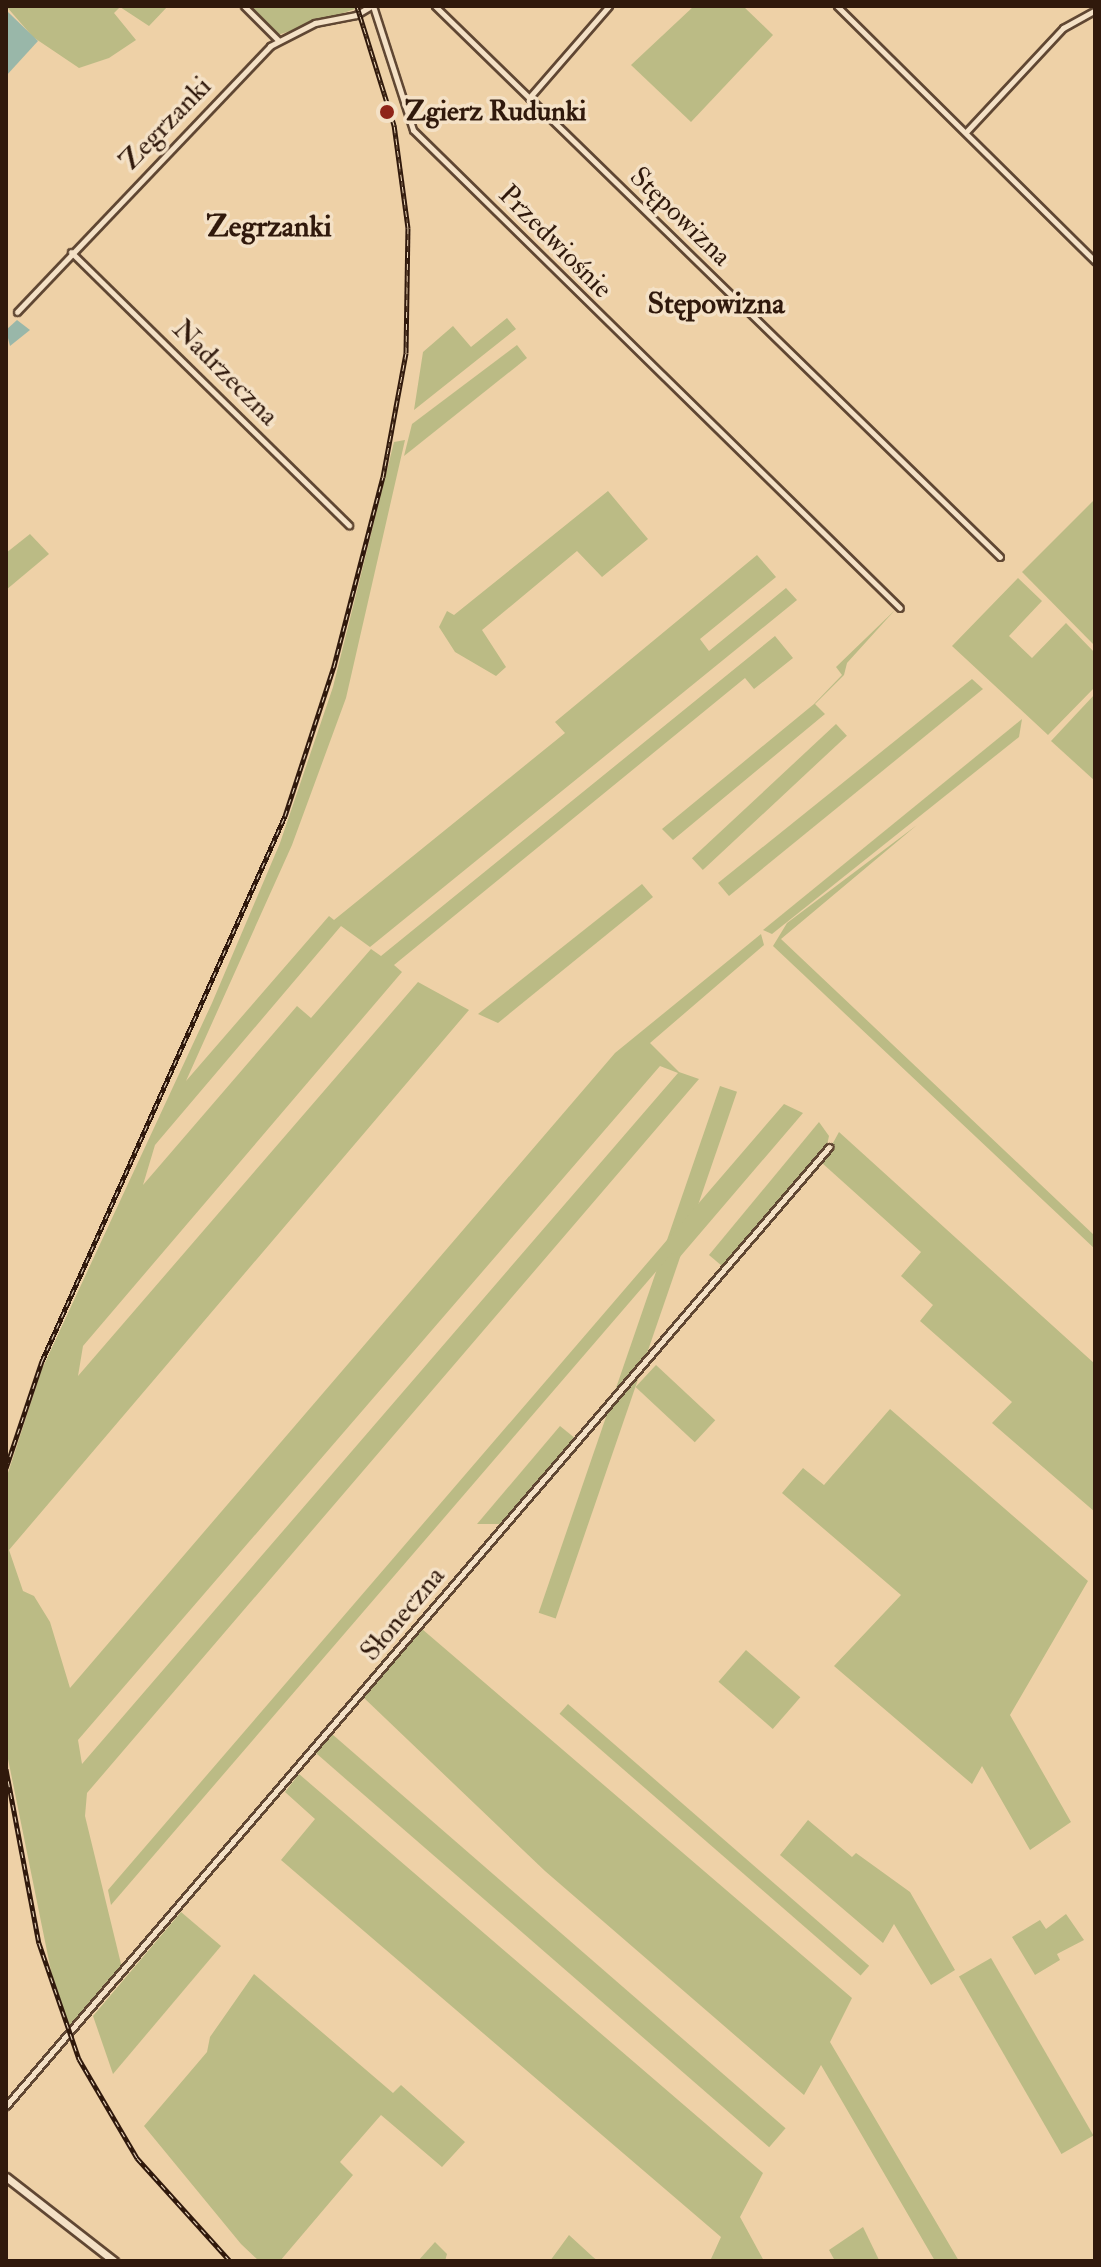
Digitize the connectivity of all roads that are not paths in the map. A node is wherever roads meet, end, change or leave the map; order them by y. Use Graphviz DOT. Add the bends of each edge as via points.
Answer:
graph roads {
  1 [pos="244,6"];
  2 [pos="372,6"];
  3 [pos="435,6"];
  4 [pos="609,6"];
  5 [pos="837,6"];
  6 [pos="1095,10"];
  7 [pos="278,40"];
  8 [pos="529,98"];
  9 [pos="967,131"];
  10 [pos="71,252"];
  11 [pos="1095,261"];
  12 [pos="17,312"];
  13 [pos="349,525"];
  14 [pos="1000,557"];
  15 [pos="900,608"];
  16 [pos="829,1147"];
  17 [pos="6,2106"];
  18 [pos="6,2177"];
  19 [pos="114,2261"];
  1 -- 7 [label="street"];
  2 -- 7 [label="street, Zegrzanki"];
  2 -- 15 [label="street, Przedwiośnie" via="413,130"];
  3 -- 8 [label="street, Stępowizna"];
  4 -- 8 [label="street"];
  5 -- 9 [label="street"];
  6 -- 9 [label="street" via="1069,24"];
  7 -- 10 [label="street, Zegrzanki"];
  8 -- 14 [label="street, Stępowizna"];
  9 -- 11 [label="street"];
  10 -- 12 [label="street, Zegrzanki"];
  10 -- 13 [label="street, Nadrzeczna"];
  16 -- 17 [label="street, Słoneczna"];
  18 -- 19 [label="street"];
}
